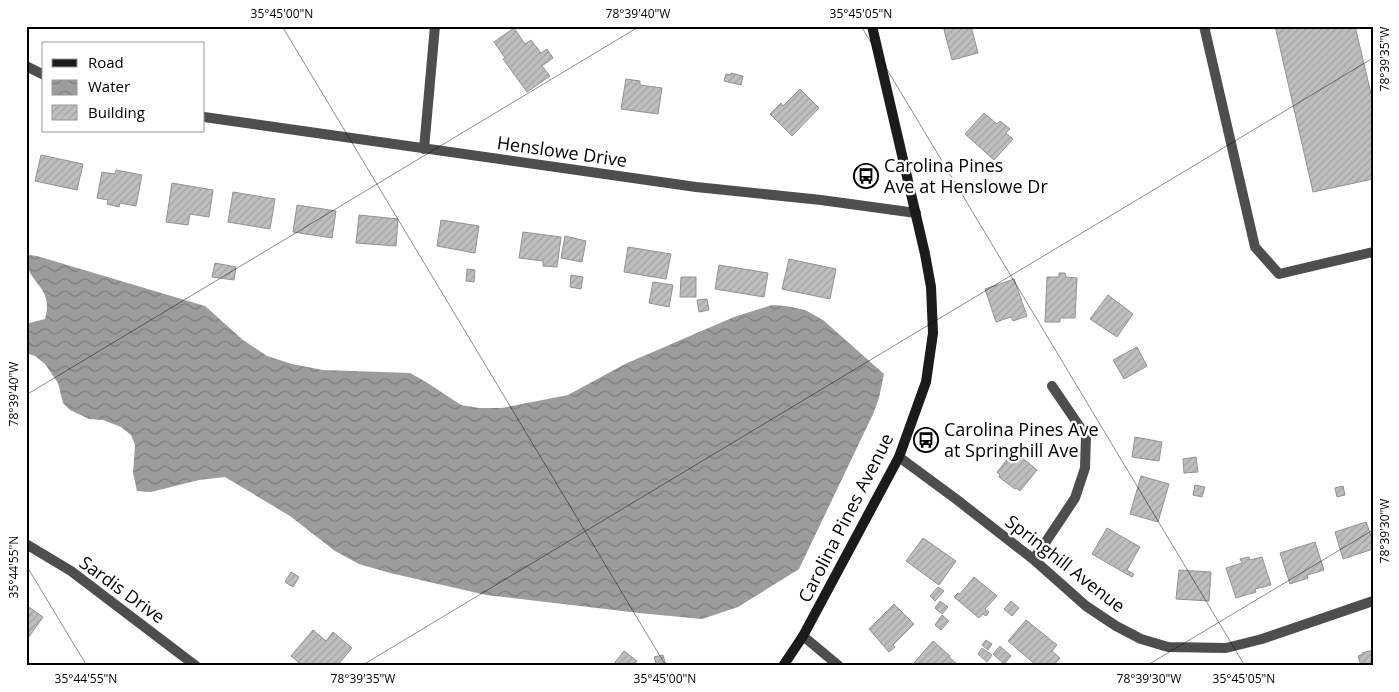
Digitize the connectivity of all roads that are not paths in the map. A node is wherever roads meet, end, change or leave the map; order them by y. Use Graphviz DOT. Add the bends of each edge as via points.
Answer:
graph roads {
  1 [pos="435,26"];
  2 [pos="872,26"];
  3 [pos="1204,26"];
  4 [pos="26,66"];
  5 [pos="42,74"];
  6 [pos="205,117"];
  7 [pos="424,149"];
  8 [pos="916,212"];
  9 [pos="1373,252"];
  10 [pos="1052,386"];
  11 [pos="899,458"];
  12 [pos="26,544"];
  13 [pos="1032,559"];
  14 [pos="1373,601"];
  15 [pos="803,636"];
  16 [pos="196,666"];
  17 [pos="783,666"];
  18 [pos="839,666"];
  1 -- 7 [label="street"];
  2 -- 8 [label="street, Carolina Pines Avenue"];
  3 -- 9 [label="street" via="1255,247 1279,274"];
  4 -- 5 [label="street"];
  6 -- 7 [label="street, Henslowe Drive"];
  7 -- 8 [label="street, Henslowe Drive"];
  8 -- 11 [label="street, Carolina Pines Avenue" via="931,287 934,333 926,382"];
  10 -- 13 [label="street" via="1086,436 1084,468 1076,498"];
  11 -- 13 [label="street, Springhill Avenue" via="956,498"];
  11 -- 15 [label="street, Carolina Pines Avenue"];
  12 -- 16 [label="street, Sardis Drive" via="70,571"];
  13 -- 14 [label="street, Springhill Avenue" via="1086,606 1116,626 1168,647 1226,648"];
  15 -- 17 [label="street, Carolina Pines Avenue"];
  15 -- 18 [label="street"];
}
